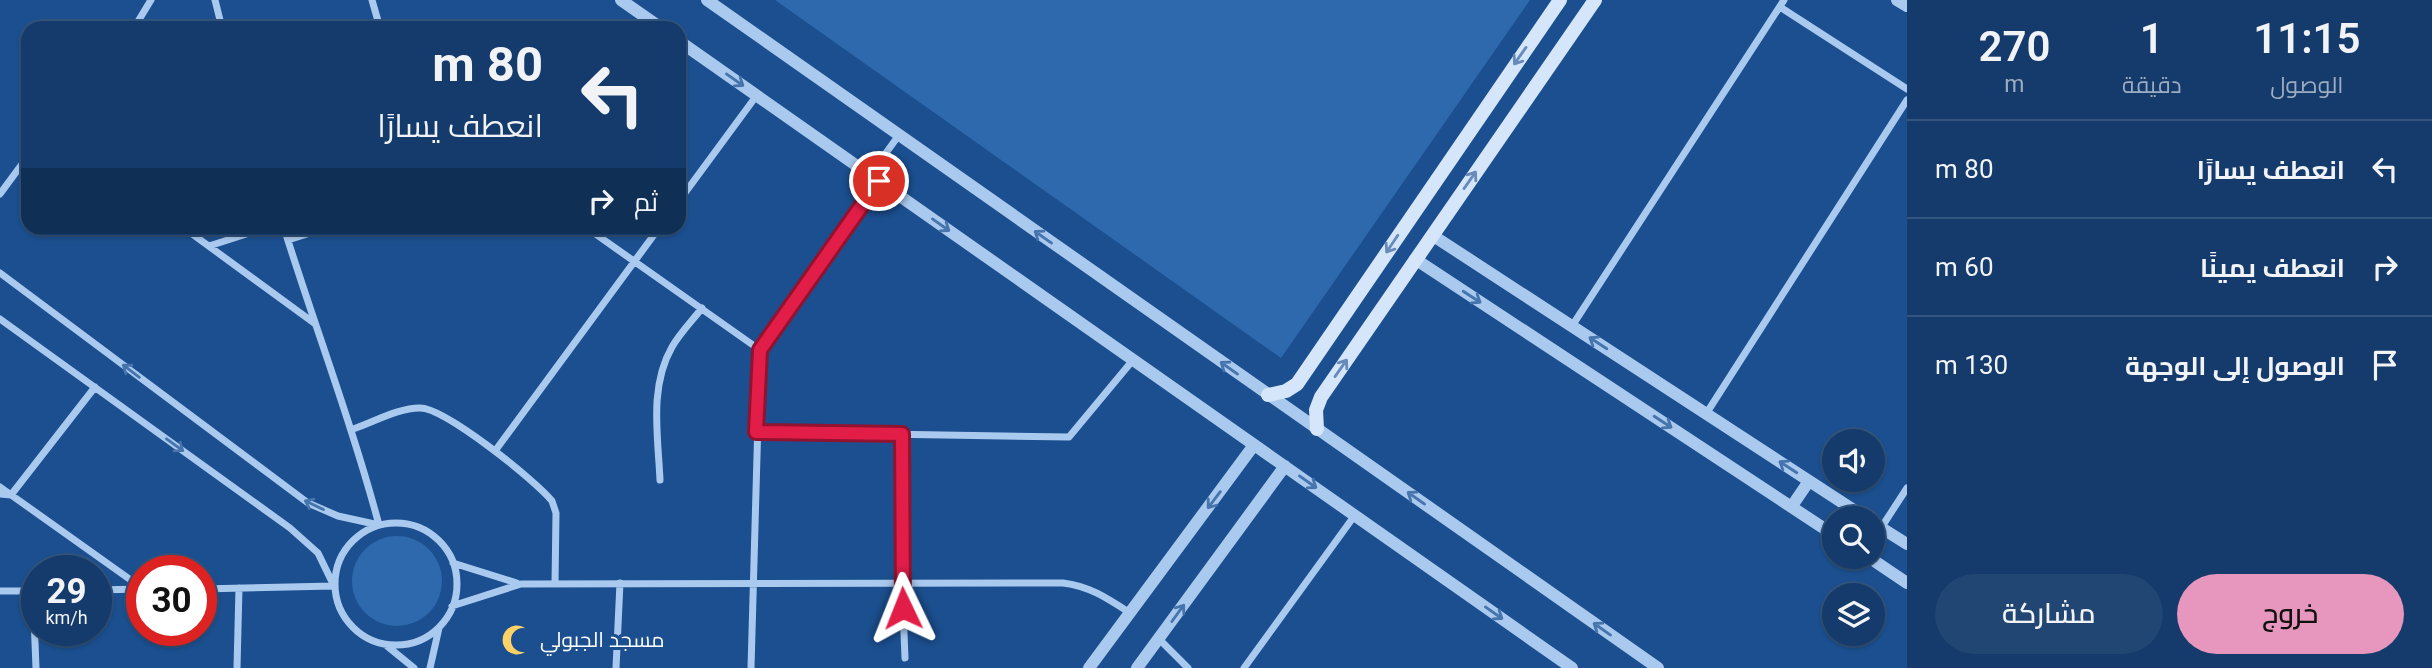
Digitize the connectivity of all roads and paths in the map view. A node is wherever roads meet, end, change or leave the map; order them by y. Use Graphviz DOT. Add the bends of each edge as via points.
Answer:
graph roads {
  1 [pos="151,0"];
  2 [pos="215,0"];
  3 [pos="372,0"];
  4 [pos="621,0"];
  5 [pos="707,0"];
  6 [pos="1560,0"];
  7 [pos="1595,0"];
  8 [pos="1897,0"];
  9 [pos="1782,3"];
  10 [pos="1907,6"];
  11 [pos="138,21"];
  12 [pos="220,21"];
  13 [pos="378,21"];
  14 [pos="651,21"];
  15 [pos="686,46"];
  16 [pos="1907,89"];
  17 [pos="757,95"];
  18 [pos="1907,100"];
  19 [pos="899,135"];
  20 [pos="21,166"];
  21 [pos="874,178"];
  22 [pos="686,191"];
  23 [pos="0,194"];
  24 [pos="194,235"];
  25 [pos="243,235"];
  26 [pos="286,235"];
  27 [pos="304,235"];
  28 [pos="598,235"];
  29 [pos="654,235"];
  30 [pos="1432,235"];
  31 [pos="197,237"];
  32 [pos="288,240"];
  33 [pos="209,246"];
  34 [pos="1415,259"];
  35 [pos="635,260"];
  36 [pos="0,273"];
  37 [pos="702,308"];
  38 [pos="0,319"];
  39 [pos="314,323"];
  40 [pos="1572,326"];
  41 [pos="760,350"];
  42 [pos="1133,360"];
  43 [pos="95,387"];
  44 [pos="1268,395"];
  45 [pos="1706,414"];
  46 [pos="353,429"];
  47 [pos="1317,429"];
  48 [pos="756,432"];
  49 [pos="902,434"];
  50 [pos="1254,445"];
  51 [pos="495,451"];
  52 [pos="1285,466"];
  53 [pos="660,480"];
  54 [pos="1809,481"];
  55 [pos="0,487"];
  56 [pos="1907,488"];
  57 [pos="0,494"];
  58 [pos="11,495"];
  59 [pos="1791,506"];
  60 [pos="1848,506"];
  61 [pos="1355,515"];
  62 [pos="1885,515"];
  63 [pos="379,525"];
  64 [pos="1822,527"];
  65 [pos="1885,530"];
  66 [pos="1907,544"];
  67 [pos="453,563"];
  68 [pos="1885,568"];
  69 [pos="126,578"];
  70 [pos="620,583"];
  71 [pos="753,583"];
  72 [pos="902,583"];
  73 [pos="1907,583"];
  74 [pos="521,584"];
  75 [pos="555,584"];
  76 [pos="334,586"];
  77 [pos="217,589"];
  78 [pos="239,589"];
  79 [pos="0,591"];
  80 [pos="21,591"];
  81 [pos="453,606"];
  82 [pos="1130,613"];
  83 [pos="439,628"];
  84 [pos="1159,639"];
  85 [pos="383,644"];
  86 [pos="36,646"];
  87 [pos="905,658"];
  88 [pos="36,668"];
  89 [pos="237,668"];
  90 [pos="414,668"];
  91 [pos="430,668"];
  92 [pos="616,668"];
  93 [pos="751,668"];
  94 [pos="1089,668"];
  95 [pos="1137,668"];
  96 [pos="1188,668"];
  97 [pos="1244,668"];
  98 [pos="1572,668"];
  99 [pos="1658,668"];
  1 -- 11 [label="street"];
  2 -- 12 [label="street"];
  3 -- 13 [label="street"];
  4 -- 14 [label="street"];
  5 -- 19 [label="street"];
  6 -- 44 [label="main road, one-way" via="1297,384"];
  30 -- 7 [label="main road, one-way"];
  8 -- 10 [label="street"];
  9 -- 16 [label="street"];
  9 -- 40 [label="street"];
  15 -- 17 [label="street, one-way"];
  17 -- 21 [label="street"];
  17 -- 22 [label="street"];
  18 -- 45 [label="street"];
  19 -- 21 [label="street"];
  44 -- 19 [label="street, one-way"];
  20 -- 23 [label="street"];
  21 -- 41 [label="street"];
  21 -- 42 [label="street, one-way"];
  24 -- 31 [label="street"];
  25 -- 33 [label="street"];
  26 -- 32 [label="street"];
  27 -- 32 [label="street"];
  28 -- 35 [label="street"];
  29 -- 35 [label="street"];
  30 -- 34 [label="main road"];
  30 -- 40 [label="street"];
  31 -- 33 [label="street"];
  32 -- 39 [label="street"];
  33 -- 39 [label="street"];
  47 -- 34 [label="main road, one-way" via="1321,397"];
  34 -- 59 [label="street, one-way"];
  35 -- 37 [label="street"];
  35 -- 51 [label="street"];
  63 -- 36 [label="street, one-way" via="307,503"];
  37 -- 41 [label="street"];
  37 -- 53 [label="street" via="676,341 664,366 657,396"];
  38 -- 43 [label="street"];
  39 -- 46 [label="street"];
  45 -- 40 [label="street, one-way"];
  41 -- 48 [label="street"];
  42 -- 49 [label="street" via="1069,437"];
  42 -- 50 [label="street"];
  43 -- 58 [label="street"];
  43 -- 76 [label="street, one-way" via="290,528 318,553"];
  44 -- 47 [label="street"];
  54 -- 45 [label="street, one-way"];
  46 -- 51 [label="street" via="424,408 437,411"];
  46 -- 63 [label="street"];
  99 -- 47 [label="street, one-way"];
  48 -- 49 [label="street"];
  48 -- 71 [label="street"];
  49 -- 72 [label="street"];
  50 -- 52 [label="street"];
  50 -- 82 [label="street, one-way"];
  51 -- 75 [label="street" via="552,501 556,513"];
  52 -- 61 [label="street, one-way"];
  84 -- 52 [label="street, one-way"];
  54 -- 59 [label="street"];
  54 -- 60 [label="street"];
  55 -- 58 [label="street"];
  56 -- 62 [label="street"];
  57 -- 58 [label="street"];
  58 -- 69 [label="street"];
  59 -- 64 [label="street"];
  61 -- 97 [label="street"];
  61 -- 98 [label="street, one-way"];
  63 -- 67 [label="street" via="419,527 436,538"];
  63 -- 76 [label="street" via="346,547"];
  65 -- 66 [label="street"];
  67 -- 74 [label="street"];
  67 -- 81 [label="street" via="457,592"];
  68 -- 73 [label="street"];
  70 -- 71 [label="street"];
  70 -- 75 [label="street"];
  70 -- 92 [label="street"];
  71 -- 72 [label="street"];
  71 -- 93 [label="street"];
  72 -- 82 [label="street" via="1063,583 1083,586"];
  72 -- 87 [label="street"];
  74 -- 75 [label="street"];
  74 -- 81 [label="street"];
  76 -- 78 [label="street"];
  76 -- 85 [label="street" via="348,623"];
  77 -- 78 [label="street"];
  78 -- 89 [label="street"];
  79 -- 80 [label="street"];
  81 -- 83 [label="street"];
  82 -- 94 [label="street"];
  83 -- 85 [label="street" via="403,645"];
  83 -- 91 [label="street"];
  84 -- 95 [label="street"];
  84 -- 96 [label="street"];
  85 -- 90 [label="street"];
  86 -- 88 [label="street"];
}
